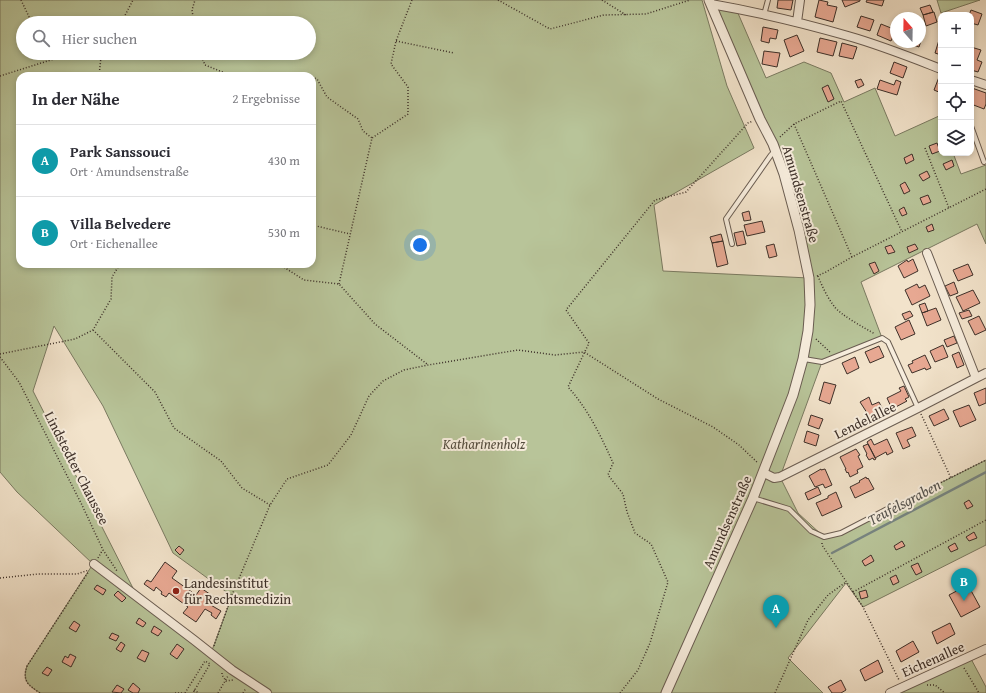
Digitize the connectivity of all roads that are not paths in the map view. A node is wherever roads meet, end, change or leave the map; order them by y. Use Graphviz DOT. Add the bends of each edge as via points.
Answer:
graph roads {
  1 [pos="768,0"];
  2 [pos="800,0"];
  3 [pos="710,2"];
  4 [pos="764,15"];
  5 [pos="797,22"];
  6 [pos="938,68"];
  7 [pos="974,81"];
  8 [pos="986,85"];
  9 [pos="974,134"];
  10 [pos="774,148"];
  11 [pos="984,162"];
  12 [pos="732,244"];
  13 [pos="927,253"];
  14 [pos="803,359"];
  15 [pos="986,373"];
  16 [pos="976,378"];
  17 [pos="918,408"];
  18 [pos="765,471"];
  19 [pos="753,498"];
  20 [pos="893,506"];
  21 [pos="92,567"];
  22 [pos="986,649"];
  23 [pos="267,693"];
  24 [pos="666,693"];
  25 [pos="890,693"];
  1 -- 4 [label="lane"];
  2 -- 5 [label="street"];
  3 -- 4 [label="street"];
  3 -- 10 [label="street, Amundsenstraße"];
  4 -- 5 [label="street"];
  5 -- 6 [label="street" via="848,36"];
  7 -- 8 [label="street"];
  9 -- 11 [label="lane"];
  10 -- 12 [label="lane" via="726,220"];
  10 -- 14 [label="street, Amundsenstraße" via="814,277"];
  13 -- 16 [label="street"];
  14 -- 17 [label="lane" via="822,362 882,338 888,342"];
  14 -- 18 [label="street, Amundsenstraße" via="793,395"];
  15 -- 16 [label="street, Lendelallee"];
  16 -- 17 [label="street, Lendelallee"];
  17 -- 18 [label="street, Lendelallee" via="780,477 774,478"];
  18 -- 19 [label="street, Amundsenstraße"];
  19 -- 20 [label="lane" via="789,509 811,531 824,537 841,533"];
  19 -- 24 [label="street, Amundsenstraße"];
  21 -- 23 [label="street" via="136,595 232,670"];
  22 -- 25 [label="street, Eichenallee"];
}
